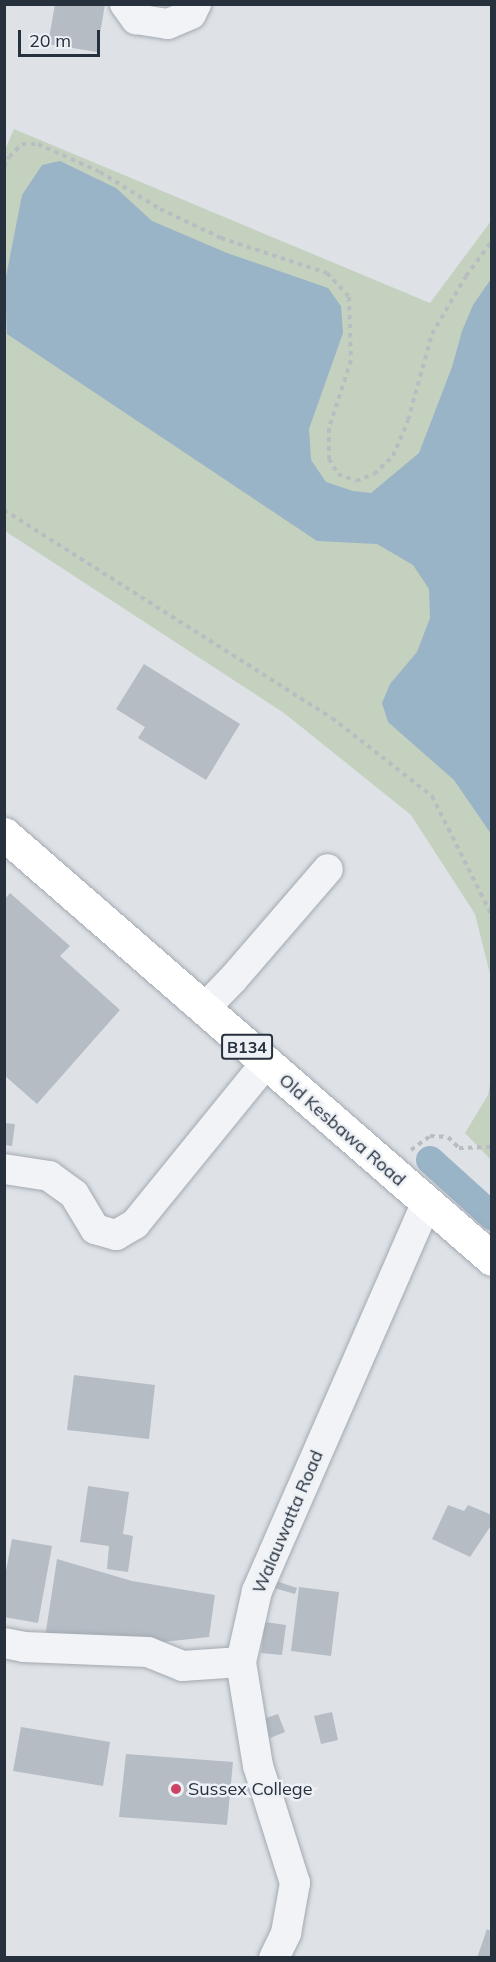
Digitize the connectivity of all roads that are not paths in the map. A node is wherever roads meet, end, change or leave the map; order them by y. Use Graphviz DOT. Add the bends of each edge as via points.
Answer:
graph roads {
  1 [pos="125,4"];
  2 [pos="196,4"];
  3 [pos="4,834"];
  4 [pos="328,869"];
  5 [pos="204,1009"];
  6 [pos="266,1063"];
  7 [pos="4,1169"];
  8 [pos="426,1204"];
  9 [pos="492,1259"];
  10 [pos="4,1643"];
  11 [pos="241,1662"];
  12 [pos="274,1958"];
  1 -- 2 [label="street" via="136,19 168,24 190,14"];
  3 -- 5 [label="main road, Old Kesbawa Road / B134"];
  4 -- 5 [label="street"];
  5 -- 6 [label="main road, Old Kesbawa Road / B134"];
  6 -- 7 [label="street" via="135,1224 116,1235 94,1229 74,1194 49,1176"];
  6 -- 8 [label="main road, Old Kesbawa Road / B134"];
  8 -- 9 [label="main road, Old Kesbawa Road / B134"];
  8 -- 11 [label="street, Walauwatta Road" via="257,1591"];
  10 -- 11 [label="street" via="148,1652 182,1666"];
  11 -- 12 [label="street, Walauwatta Road" via="258,1766 295,1883 286,1933"];
}
